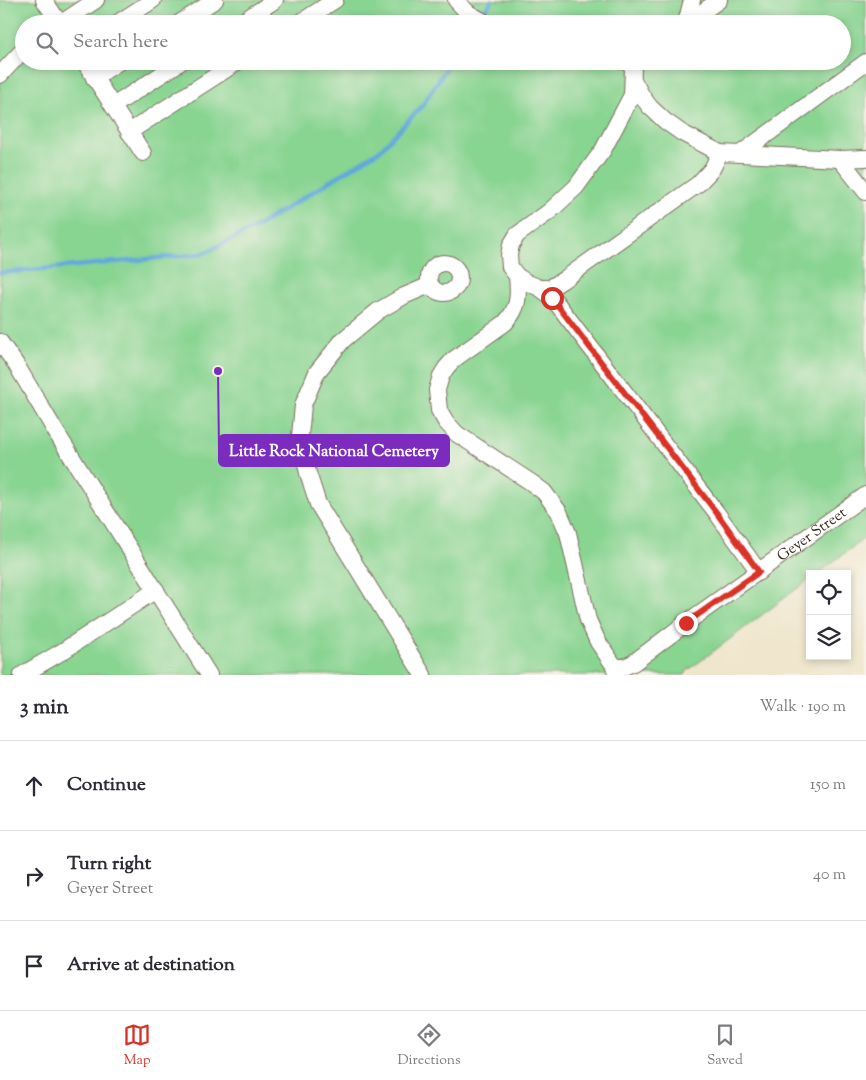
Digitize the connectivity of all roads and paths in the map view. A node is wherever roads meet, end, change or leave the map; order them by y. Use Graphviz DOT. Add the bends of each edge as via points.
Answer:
graph roads {
  1 [pos="44,0"];
  2 [pos="96,0"];
  3 [pos="153,0"];
  4 [pos="215,0"];
  5 [pos="275,0"];
  6 [pos="335,0"];
  7 [pos="456,0"];
  8 [pos="692,0"];
  9 [pos="719,0"];
  10 [pos="54,15"];
  11 [pos="74,15"];
  12 [pos="130,15"];
  13 [pos="192,15"];
  14 [pos="252,15"];
  15 [pos="312,15"];
  16 [pos="472,15"];
  17 [pos="688,15"];
  18 [pos="698,15"];
  19 [pos="15,59"];
  20 [pos="866,62"];
  21 [pos="89,70"];
  22 [pos="106,70"];
  23 [pos="168,70"];
  24 [pos="225,70"];
  25 [pos="630,70"];
  26 [pos="632,70"];
  27 [pos="0,75"];
  28 [pos="94,78"];
  29 [pos="113,106"];
  30 [pos="129,132"];
  31 [pos="143,153"];
  32 [pos="720,153"];
  33 [pos="740,154"];
  34 [pos="866,158"];
  35 [pos="840,159"];
  36 [pos="866,192"];
  37 [pos="516,276"];
  38 [pos="430,285"];
  39 [pos="540,288"];
  40 [pos="0,342"];
  41 [pos="866,495"];
  42 [pos="759,572"];
  43 [pos="156,590"];
  44 [pos="615,671"];
  45 [pos="22,675"];
  46 [pos="209,675"];
  47 [pos="423,675"];
  1 -- 10 [label="lane"];
  2 -- 11 [label="lane"];
  3 -- 12 [label="lane"];
  4 -- 13 [label="lane"];
  5 -- 14 [label="lane"];
  6 -- 15 [label="lane"];
  7 -- 16 [label="lane"];
  8 -- 17 [label="lane"];
  9 -- 18 [label="lane"];
  19 -- 27 [label="lane"];
  20 -- 33 [label="lane"];
  21 -- 28 [label="lane"];
  22 -- 28 [label="lane"];
  23 -- 29 [label="lane"];
  24 -- 30 [label="lane"];
  25 -- 37 [label="lane" via="632,95 604,150 576,187 517,235 511,245 508,255"];
  26 -- 32 [label="lane" via="650,107 682,133"];
  28 -- 29 [label="lane"];
  29 -- 30 [label="lane"];
  30 -- 31 [label="lane"];
  32 -- 33 [label="lane"];
  32 -- 39 [label="lane" via="712,169 698,184 564,280 550,288"];
  33 -- 35 [label="lane"];
  34 -- 35 [label="lane"];
  35 -- 36 [label="lane"];
  37 -- 39 [label="lane"];
  37 -- 44 [label="lane" via="516,308 505,323 446,368 437,390 439,410 457,434 538,487 556,507 568,533 588,620"];
  38 -- 47 [label="lane" via="378,311 343,340 317,372 303,405 300,436 318,504"];
  39 -- 42 [label="lane" via="552,298"];
  40 -- 43 [label="lane"];
  41 -- 42 [label="lane, Geyer Street"];
  42 -- 44 [label="lane, Geyer Street" via="632,663"];
  43 -- 45 [label="lane"];
  43 -- 46 [label="lane"];
}
